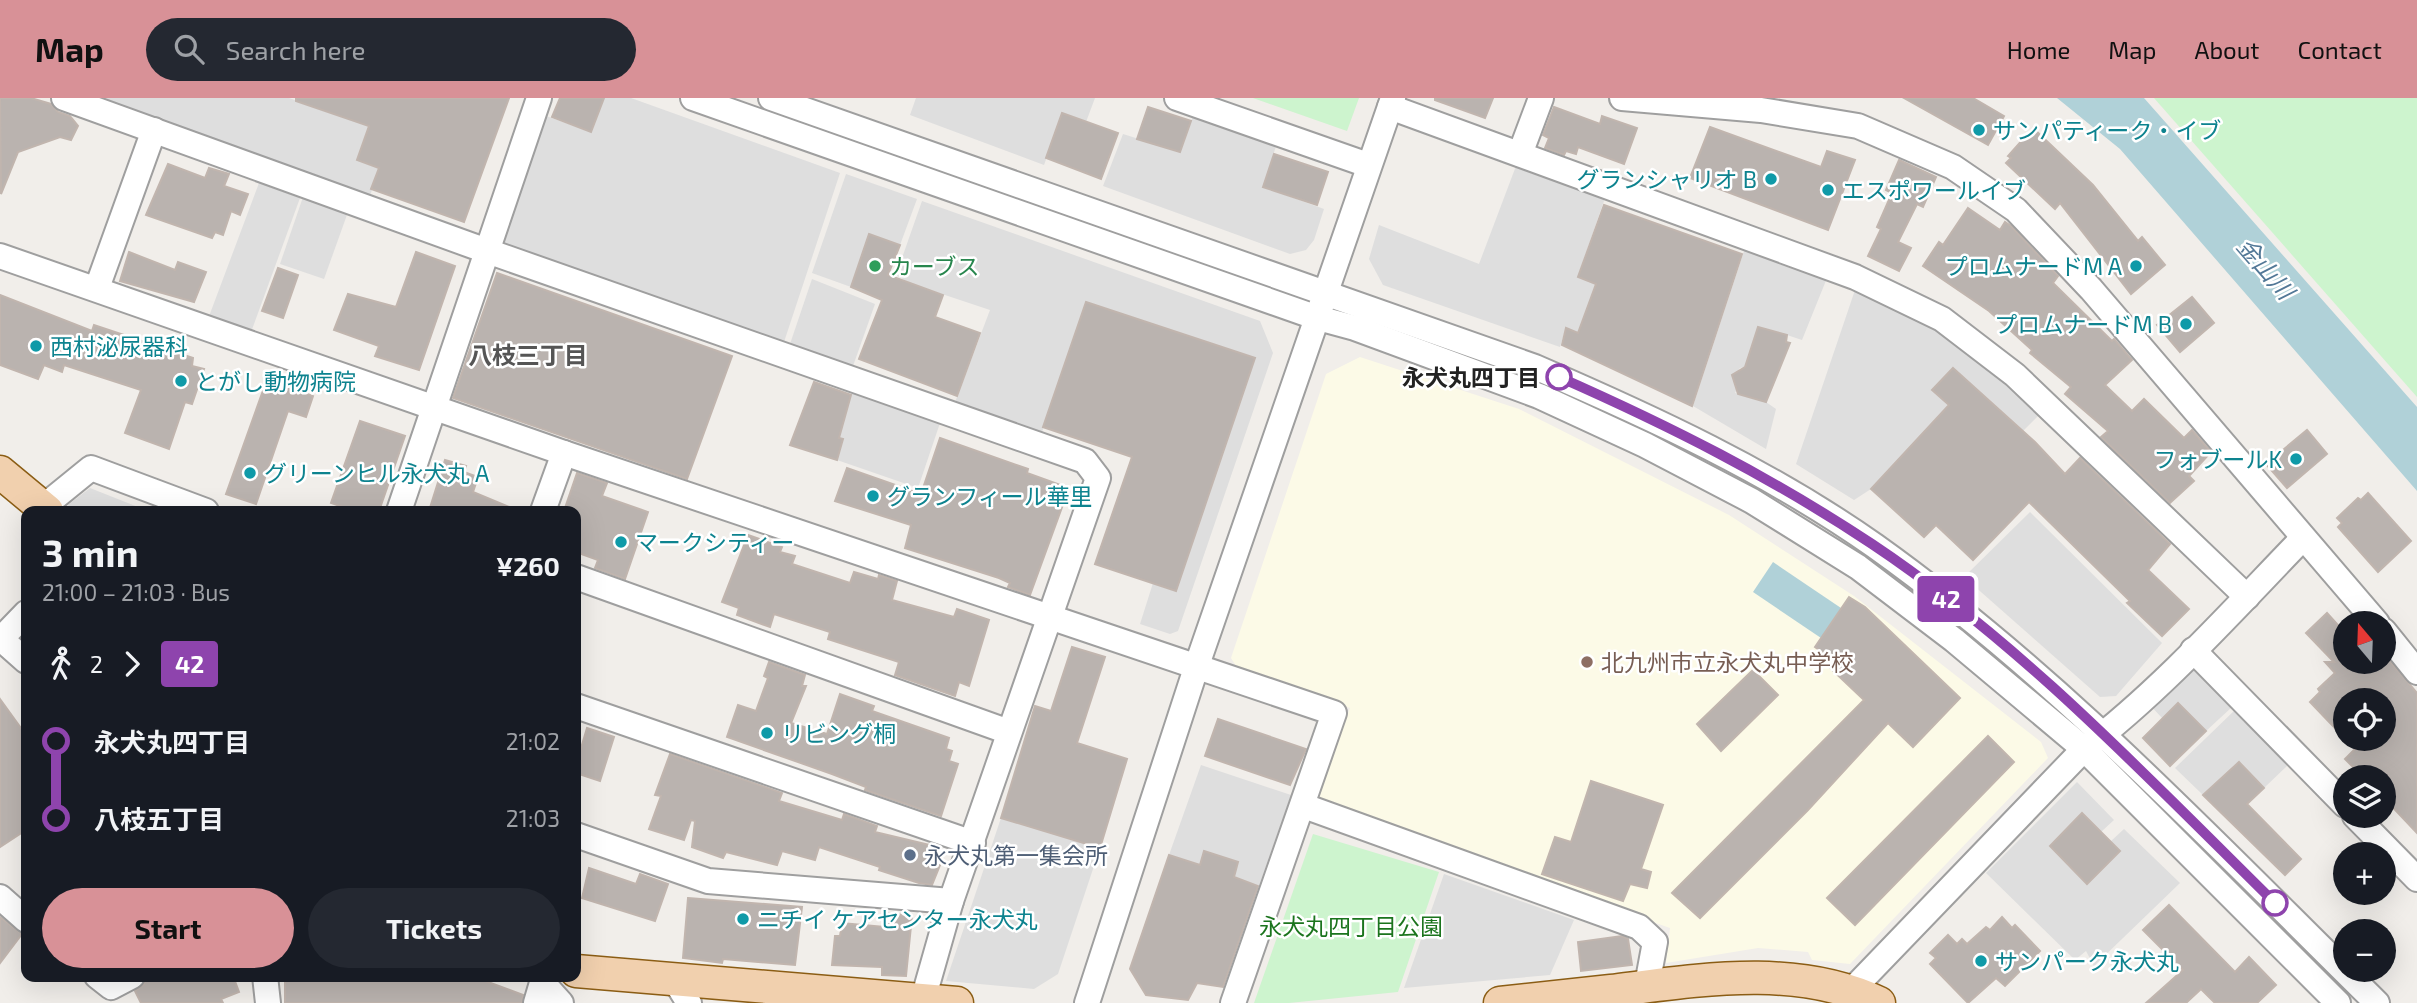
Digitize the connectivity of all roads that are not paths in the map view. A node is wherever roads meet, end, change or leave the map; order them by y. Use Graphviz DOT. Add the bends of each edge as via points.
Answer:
graph roads {
  1 [pos="64,98"];
  2 [pos="539,98"];
  3 [pos="693,98"];
  4 [pos="771,98"];
  5 [pos="1177,98"];
  6 [pos="1541,98"];
  7 [pos="1622,98"];
  8 [pos="1391,103"];
  9 [pos="153,130"];
  10 [pos="1520,153"];
  11 [pos="1368,164"];
  12 [pos="486,251"];
  13 [pos="0,256"];
  14 [pos="97,288"];
  15 [pos="1328,292"];
  16 [pos="1318,318"];
  17 [pos="434,406"];
  18 [pos="564,453"];
  19 [pos="0,472"];
  20 [pos="41,506"];
  21 [pos="48,506"];
  22 [pos="193,506"];
  23 [pos="401,506"];
  24 [pos="545,506"];
  25 [pos="2302,538"];
  26 [pos="581,579"];
  27 [pos="2246,597"];
  28 [pos="2366,611"];
  29 [pos="1051,615"];
  30 [pos="21,618"];
  31 [pos="1,640"];
  32 [pos="2396,646"];
  33 [pos="2193,650"];
  34 [pos="21,657"];
  35 [pos="1197,666"];
  36 [pos="2417,672"];
  37 [pos="581,708"];
  38 [pos="1009,732"];
  39 [pos="2094,742"];
  40 [pos="2333,794"];
  41 [pos="1304,806"];
  42 [pos="2367,828"];
  43 [pos="581,837"];
  44 [pos="973,843"];
  45 [pos="2417,879"];
  46 [pos="0,897"];
  47 [pos="951,901"];
  48 [pos="21,916"];
  49 [pos="581,972"];
  50 [pos="105,982"];
  51 [pos="121,982"];
  52 [pos="266,982"];
  53 [pos="1647,985"];
  54 [pos="541,988"];
  55 [pos="682,991"];
  56 [pos="1843,995"];
  57 [pos="1613,997"];
  58 [pos="922,1002"];
  59 [pos="268,1003"];
  60 [pos="561,1003"];
  61 [pos="957,1003"];
  62 [pos="1087,1003"];
  63 [pos="1233,1003"];
  64 [pos="1500,1003"];
  65 [pos="2338,1003"];
  66 [pos="2377,1003"];
  1 -- 9 [label="street"];
  2 -- 12 [label="street"];
  3 -- 16 [label="street"];
  4 -- 15 [label="street"];
  5 -- 11 [label="street"];
  6 -- 10 [label="street"];
  7 -- 25 [label="street" via="1761,110 1858,126 1953,167 2016,211 2091,289"];
  8 -- 10 [label="street"];
  8 -- 11 [label="street"];
  9 -- 12 [label="street"];
  9 -- 14 [label="street"];
  10 -- 27 [label="street" via="1855,277 1942,318 2015,375"];
  11 -- 15 [label="street"];
  12 -- 17 [label="street"];
  12 -- 29 [label="street" via="1086,461 1098,478"];
  13 -- 14 [label="street"];
  14 -- 17 [label="street"];
  15 -- 16 [label="street"];
  15 -- 39 [label="street" via="1535,367 1656,419 1766,477 1873,545 1972,618"];
  16 -- 35 [label="street"];
  16 -- 39 [label="street" via="1539,396 1752,501 1868,575"];
  17 -- 18 [label="street"];
  17 -- 23 [label="street"];
  18 -- 24 [label="street"];
  18 -- 29 [label="street"];
  19 -- 20 [label="main road"];
  21 -- 22 [label="street" via="91,468"];
  25 -- 27 [label="street"];
  25 -- 28 [label="street"];
  26 -- 38 [label="street"];
  27 -- 33 [label="street"];
  29 -- 35 [label="street"];
  29 -- 38 [label="street"];
  30 -- 31 [label="street"];
  31 -- 34 [label="street"];
  32 -- 36 [label="street"];
  33 -- 39 [label="street"];
  33 -- 40 [label="street"];
  35 -- 41 [label="street" via="1334,713"];
  35 -- 62 [label="street"];
  37 -- 44 [label="street"];
  38 -- 44 [label="street"];
  39 -- 56 [label="street"];
  39 -- 65 [label="street"];
  39 -- 66 [label="street"];
  41 -- 53 [label="street" via="1639,928 1655,942"];
  41 -- 63 [label="street"];
  42 -- 45 [label="street"];
  43 -- 47 [label="street" via="708,881"];
  44 -- 47 [label="street"];
  46 -- 48 [label="street"];
  47 -- 58 [label="street"];
  49 -- 55 [label="main road"];
  50 -- 51 [label="street" via="111,987"];
  52 -- 59 [label="street"];
  53 -- 56 [label="main road" via="1786,978"];
  53 -- 57 [label="main road"];
  54 -- 60 [label="street"];
  55 -- 58 [label="main road"];
  57 -- 64 [label="main road"];
  58 -- 61 [label="main road"];
}
